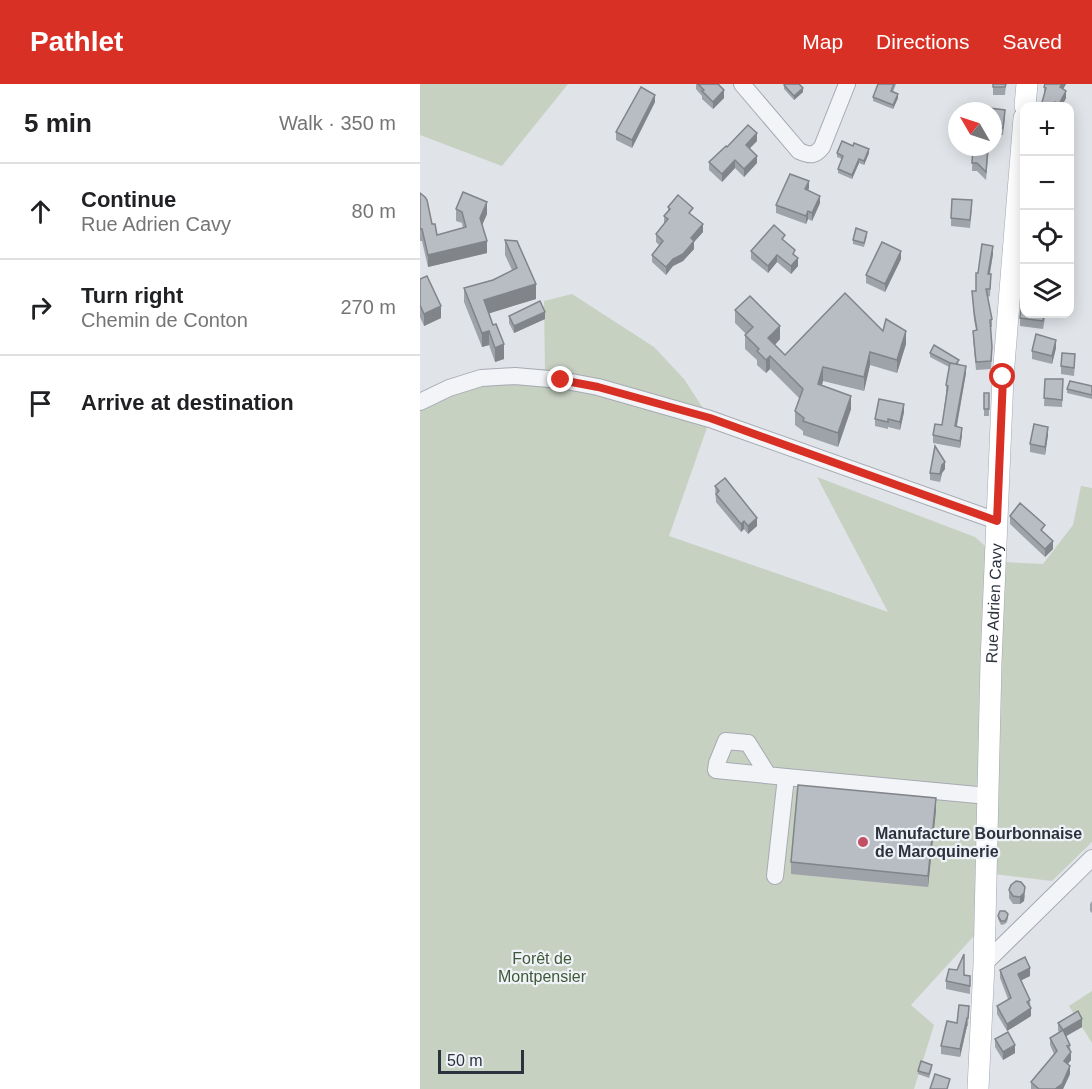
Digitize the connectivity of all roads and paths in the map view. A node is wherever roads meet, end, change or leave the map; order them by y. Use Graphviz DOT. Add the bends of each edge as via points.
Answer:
graph roads {
  1 [pos="742,84"];
  2 [pos="847,84"];
  3 [pos="1027,84"];
  4 [pos="1025,102"];
  5 [pos="1021,156"];
  6 [pos="420,402"];
  7 [pos="997,521"];
  8 [pos="768,775"];
  9 [pos="786,777"];
  10 [pos="988,796"];
  11 [pos="1092,858"];
  12 [pos="776,876"];
  13 [pos="984,964"];
  14 [pos="978,1089"];
  1 -- 2 [label="street" via="800,151 808,155 822,147"];
  3 -- 4 [label="main road"];
  5 -- 7 [label="main road, Rue Adrien Cavy" via="1003,377"];
  6 -- 7 [label="street" via="481,378 515,376 598,387 710,418"];
  7 -- 10 [label="main road, Rue Adrien Cavy"];
  8 -- 9 [label="street"];
  9 -- 10 [label="street"];
  9 -- 12 [label="street"];
  10 -- 13 [label="main road, Rue Adrien Cavy"];
  11 -- 13 [label="street"];
  13 -- 14 [label="main road, Rue Adrien Cavy"];
}
